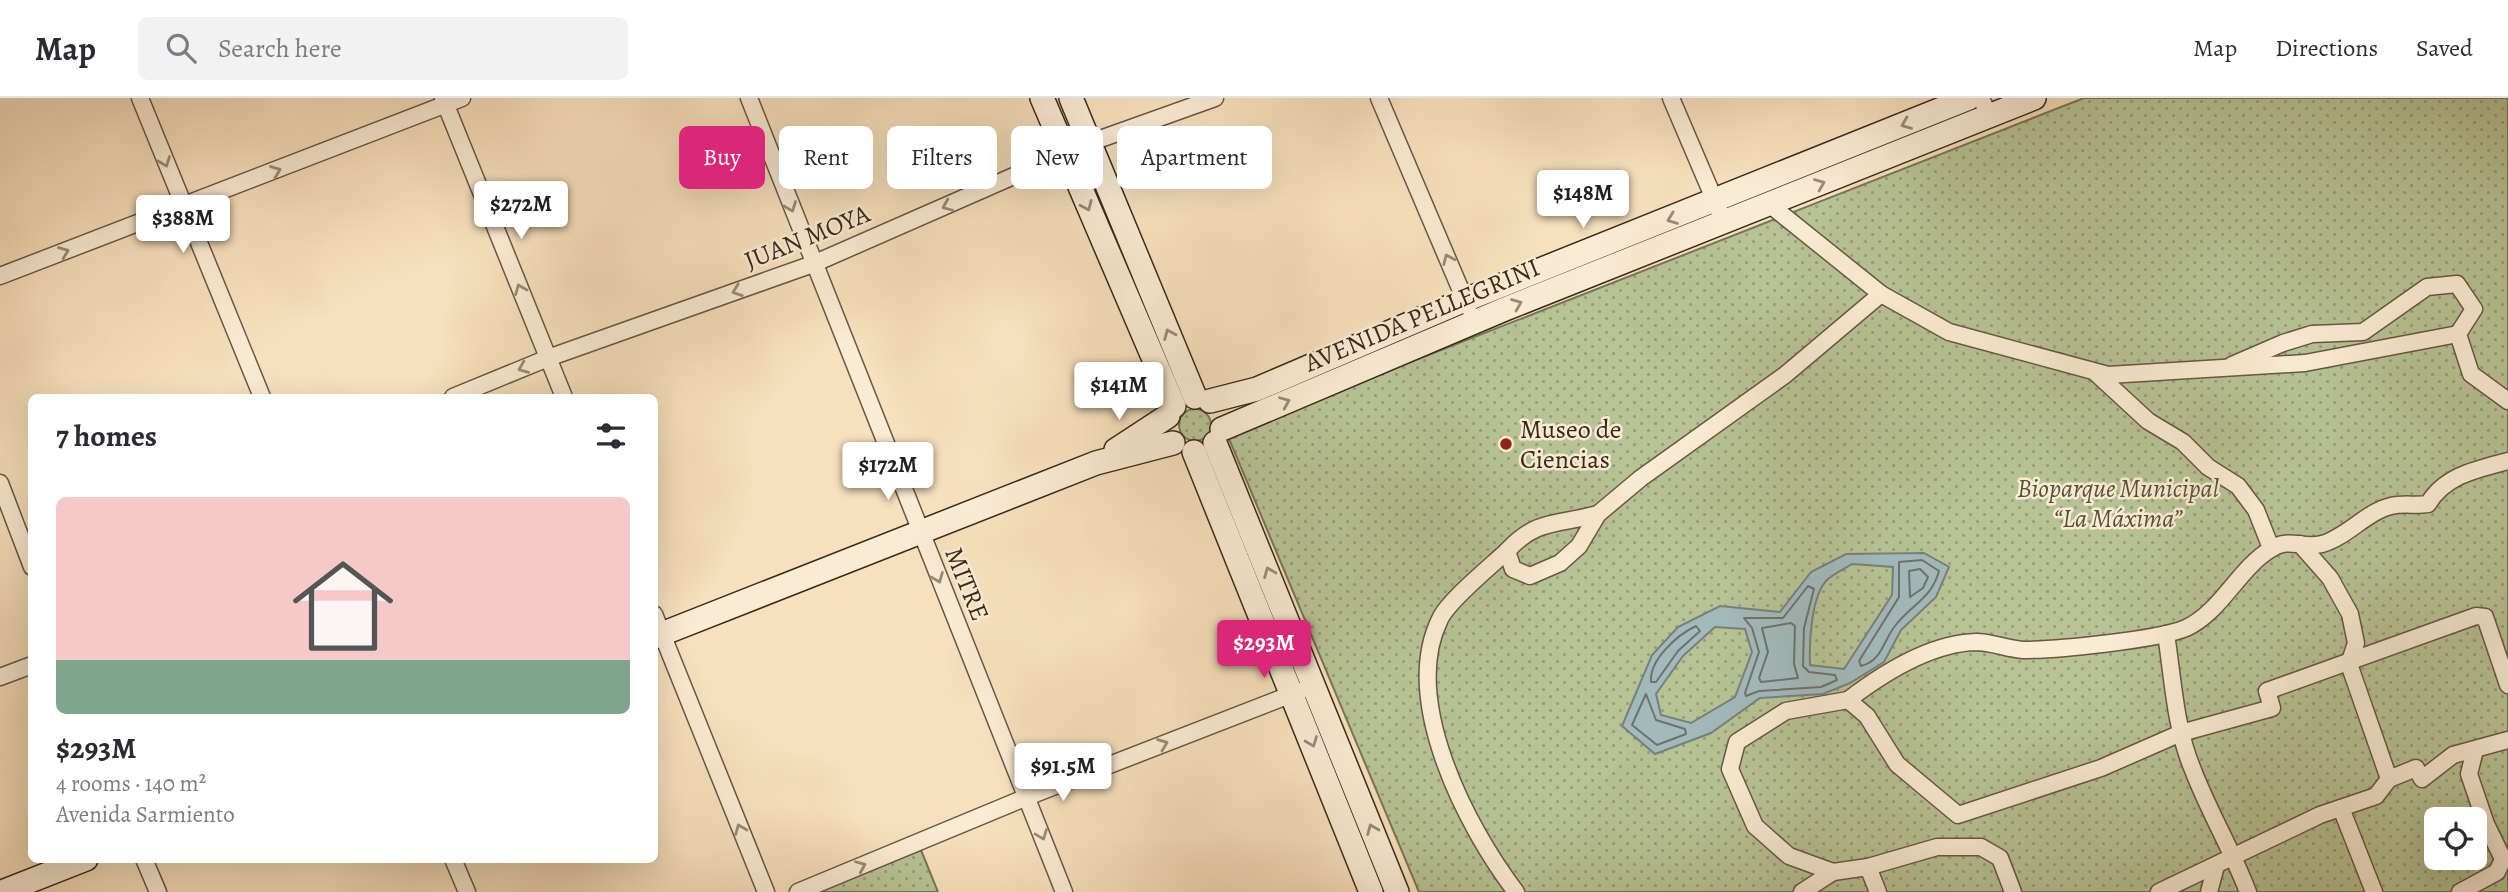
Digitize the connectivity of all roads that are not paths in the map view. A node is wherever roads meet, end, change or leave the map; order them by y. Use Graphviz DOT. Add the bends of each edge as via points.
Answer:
graph roads {
  1 [pos="140,98"];
  2 [pos="462,98"];
  3 [pos="749,98"];
  4 [pos="1042,98"];
  5 [pos="1071,98"];
  6 [pos="1215,98"];
  7 [pos="1379,98"];
  8 [pos="1671,98"];
  9 [pos="1969,98"];
  10 [pos="2034,98"];
  11 [pos="445,101"];
  12 [pos="1985,107"];
  13 [pos="1053,126"];
  14 [pos="1082,126"];
  15 [pos="1103,138"];
  16 [pos="1103,174"];
  17 [pos="1011,178"];
  18 [pos="1079,189"];
  19 [pos="1769,204"];
  20 [pos="183,208"];
  21 [pos="1719,213"];
  22 [pos="813,264"];
  23 [pos="0,276"];
  24 [pos="1881,294"];
  25 [pos="1465,300"];
  26 [pos="1474,322"];
  27 [pos="2458,334"];
  28 [pos="548,358"];
  29 [pos="2218,371"];
  30 [pos="2094,372"];
  31 [pos="260,394"];
  32 [pos="460,394"];
  33 [pos="563,394"];
  34 [pos="1203,399"];
  35 [pos="2508,401"];
  36 [pos="1171,411"];
  37 [pos="1219,436"];
  38 [pos="1173,443"];
  39 [pos="1194,452"];
  40 [pos="2508,461"];
  41 [pos="1096,463"];
  42 [pos="0,483"];
  43 [pos="1598,514"];
  44 [pos="920,533"];
  45 [pos="2300,544"];
  46 [pos="2272,548"];
  47 [pos="1507,551"];
  48 [pos="28,556"];
  49 [pos="658,628"];
  50 [pos="658,630"];
  51 [pos="2166,634"];
  52 [pos="2348,664"];
  53 [pos="28,666"];
  54 [pos="0,677"];
  55 [pos="1315,684"];
  56 [pos="2508,685"];
  57 [pos="1293,693"];
  58 [pos="1848,700"];
  59 [pos="2181,733"];
  60 [pos="2508,740"];
  61 [pos="2475,750"];
  62 [pos="2389,779"];
  63 [pos="1027,797"];
  64 [pos="2341,808"];
  65 [pos="2236,858"];
  66 [pos="76,863"];
  67 [pos="146,863"];
  68 [pos="455,863"];
  69 [pos="2216,866"];
  70 [pos="1868,867"];
  71 [pos="1833,872"];
  72 [pos="2502,876"];
  73 [pos="2,892"];
  74 [pos="158,892"];
  75 [pos="467,892"];
  76 [pos="766,892"];
  77 [pos="798,892"];
  78 [pos="1064,892"];
  79 [pos="1371,892"];
  80 [pos="1397,892"];
  81 [pos="1516,892"];
  82 [pos="1802,892"];
  83 [pos="1878,892"];
  84 [pos="2013,892"];
  85 [pos="2159,892"];
  86 [pos="2209,892"];
  87 [pos="2248,892"];
  88 [pos="2374,892"];
  89 [pos="2460,892"];
  1 -- 20 [label="street, one-way"];
  2 -- 11 [label="street"];
  3 -- 22 [label="street, MITRE, one-way"];
  4 -- 13 [label="main road"];
  5 -- 14 [label="main road"];
  6 -- 15 [label="street, JUAN MOYA"];
  25 -- 7 [label="street, one-way"];
  8 -- 21 [label="street"];
  9 -- 21 [label="main road, AVENIDA PELLEGRINI, one-way"];
  10 -- 12 [label="main road, AVENIDA PELLEGRINI"];
  20 -- 11 [label="street, one-way"];
  28 -- 11 [label="street, one-way"];
  19 -- 12 [label="main road, AVENIDA PELLEGRINI, one-way"];
  34 -- 16 [label="main road, one-way"];
  17 -- 22 [label="street, JUAN MOYA, one-way"];
  18 -- 36 [label="main road, one-way"];
  19 -- 21 [label="main road, AVENIDA PELLEGRINI"];
  19 -- 24 [label="street"];
  23 -- 20 [label="street, one-way"];
  20 -- 31 [label="street"];
  21 -- 25 [label="main road, AVENIDA PELLEGRINI, one-way"];
  26 -- 21 [label="main road, AVENIDA PELLEGRINI, one-way"];
  22 -- 28 [label="street, JUAN MOYA, one-way"];
  22 -- 44 [label="street, MITRE"];
  24 -- 30 [label="street" via="1949,332"];
  24 -- 43 [label="street" via="1785,375"];
  25 -- 26 [label="street"];
  25 -- 34 [label="main road, AVENIDA PELLEGRINI" via="1257,389"];
  37 -- 26 [label="main road, AVENIDA PELLEGRINI, one-way"];
  27 -- 29 [label="street" via="2305,363"];
  27 -- 29 [label="street" via="2474,309 2457,284 2427,287 2363,332 2312,334"];
  27 -- 35 [label="street" via="2470,373"];
  28 -- 32 [label="street, JUAN MOYA, one-way"];
  28 -- 33 [label="street"];
  29 -- 30 [label="street" via="2108,376"];
  30 -- 46 [label="street" via="2148,421 2238,486 2256,510"];
  34 -- 36 [label="main road"];
  34 -- 37 [label="main road" via="1219,410"];
  36 -- 38 [label="main road" via="1166,426"];
  36 -- 41 [label="main road"];
  37 -- 39 [label="main road" via="1206,450"];
  55 -- 37 [label="main road, one-way"];
  38 -- 39 [label="main road"];
  38 -- 41 [label="main road"];
  39 -- 57 [label="main road"];
  40 -- 45 [label="street" via="2459,475 2428,504 2391,506 2321,544"];
  41 -- 44 [label="main road"];
  42 -- 48 [label="street"];
  43 -- 47 [label="street" via="1535,528 1523,533"];
  43 -- 47 [label="street" via="1560,564 1530,576 1513,569"];
  44 -- 49 [label="main road"];
  44 -- 63 [label="street, MITRE, one-way"];
  45 -- 46 [label="street" via="2287,541"];
  45 -- 52 [label="street" via="2330,578 2350,614 2356,643"];
  46 -- 51 [label="street" via="2244,570 2204,614 2187,627"];
  47 -- 81 [label="street" via="1440,617 1427,683 1452,782 1491,860"];
  76 -- 50 [label="street, one-way"];
  51 -- 58 [label="street" via="2023,650 1977,642 1933,652 1888,670"];
  51 -- 59 [label="street"];
  52 -- 56 [label="street" via="2476,616 2486,617"];
  52 -- 59 [label="street" via="2267,691 2272,708"];
  52 -- 62 [label="street"];
  53 -- 54 [label="street"];
  55 -- 57 [label="street"];
  80 -- 55 [label="main road, one-way"];
  63 -- 57 [label="street, one-way"];
  57 -- 79 [label="main road, one-way"];
  58 -- 59 [label="street" via="1867,716 1898,764 1958,815 2101,768"];
  58 -- 71 [label="street" via="1786,711 1737,742 1730,769 1755,827 1790,856"];
  59 -- 65 [label="street" via="2192,770"];
  60 -- 61 [label="street"];
  61 -- 62 [label="street" via="2453,755 2422,779 2416,768"];
  61 -- 72 [label="street" via="2469,774 2503,859"];
  62 -- 64 [label="street" via="2376,796"];
  77 -- 63 [label="street, one-way"];
  63 -- 78 [label="street, MITRE, one-way"];
  64 -- 65 [label="street"];
  64 -- 88 [label="street"];
  65 -- 69 [label="street"];
  65 -- 87 [label="street"];
  66 -- 73 [label="main road"];
  67 -- 74 [label="street"];
  68 -- 75 [label="street"];
  69 -- 85 [label="street"];
  69 -- 86 [label="street"];
  70 -- 71 [label="street"];
  70 -- 83 [label="street"];
  70 -- 84 [label="street" via="1937,847 1980,847 2000,858"];
  71 -- 82 [label="street"];
  72 -- 89 [label="street"];
}
